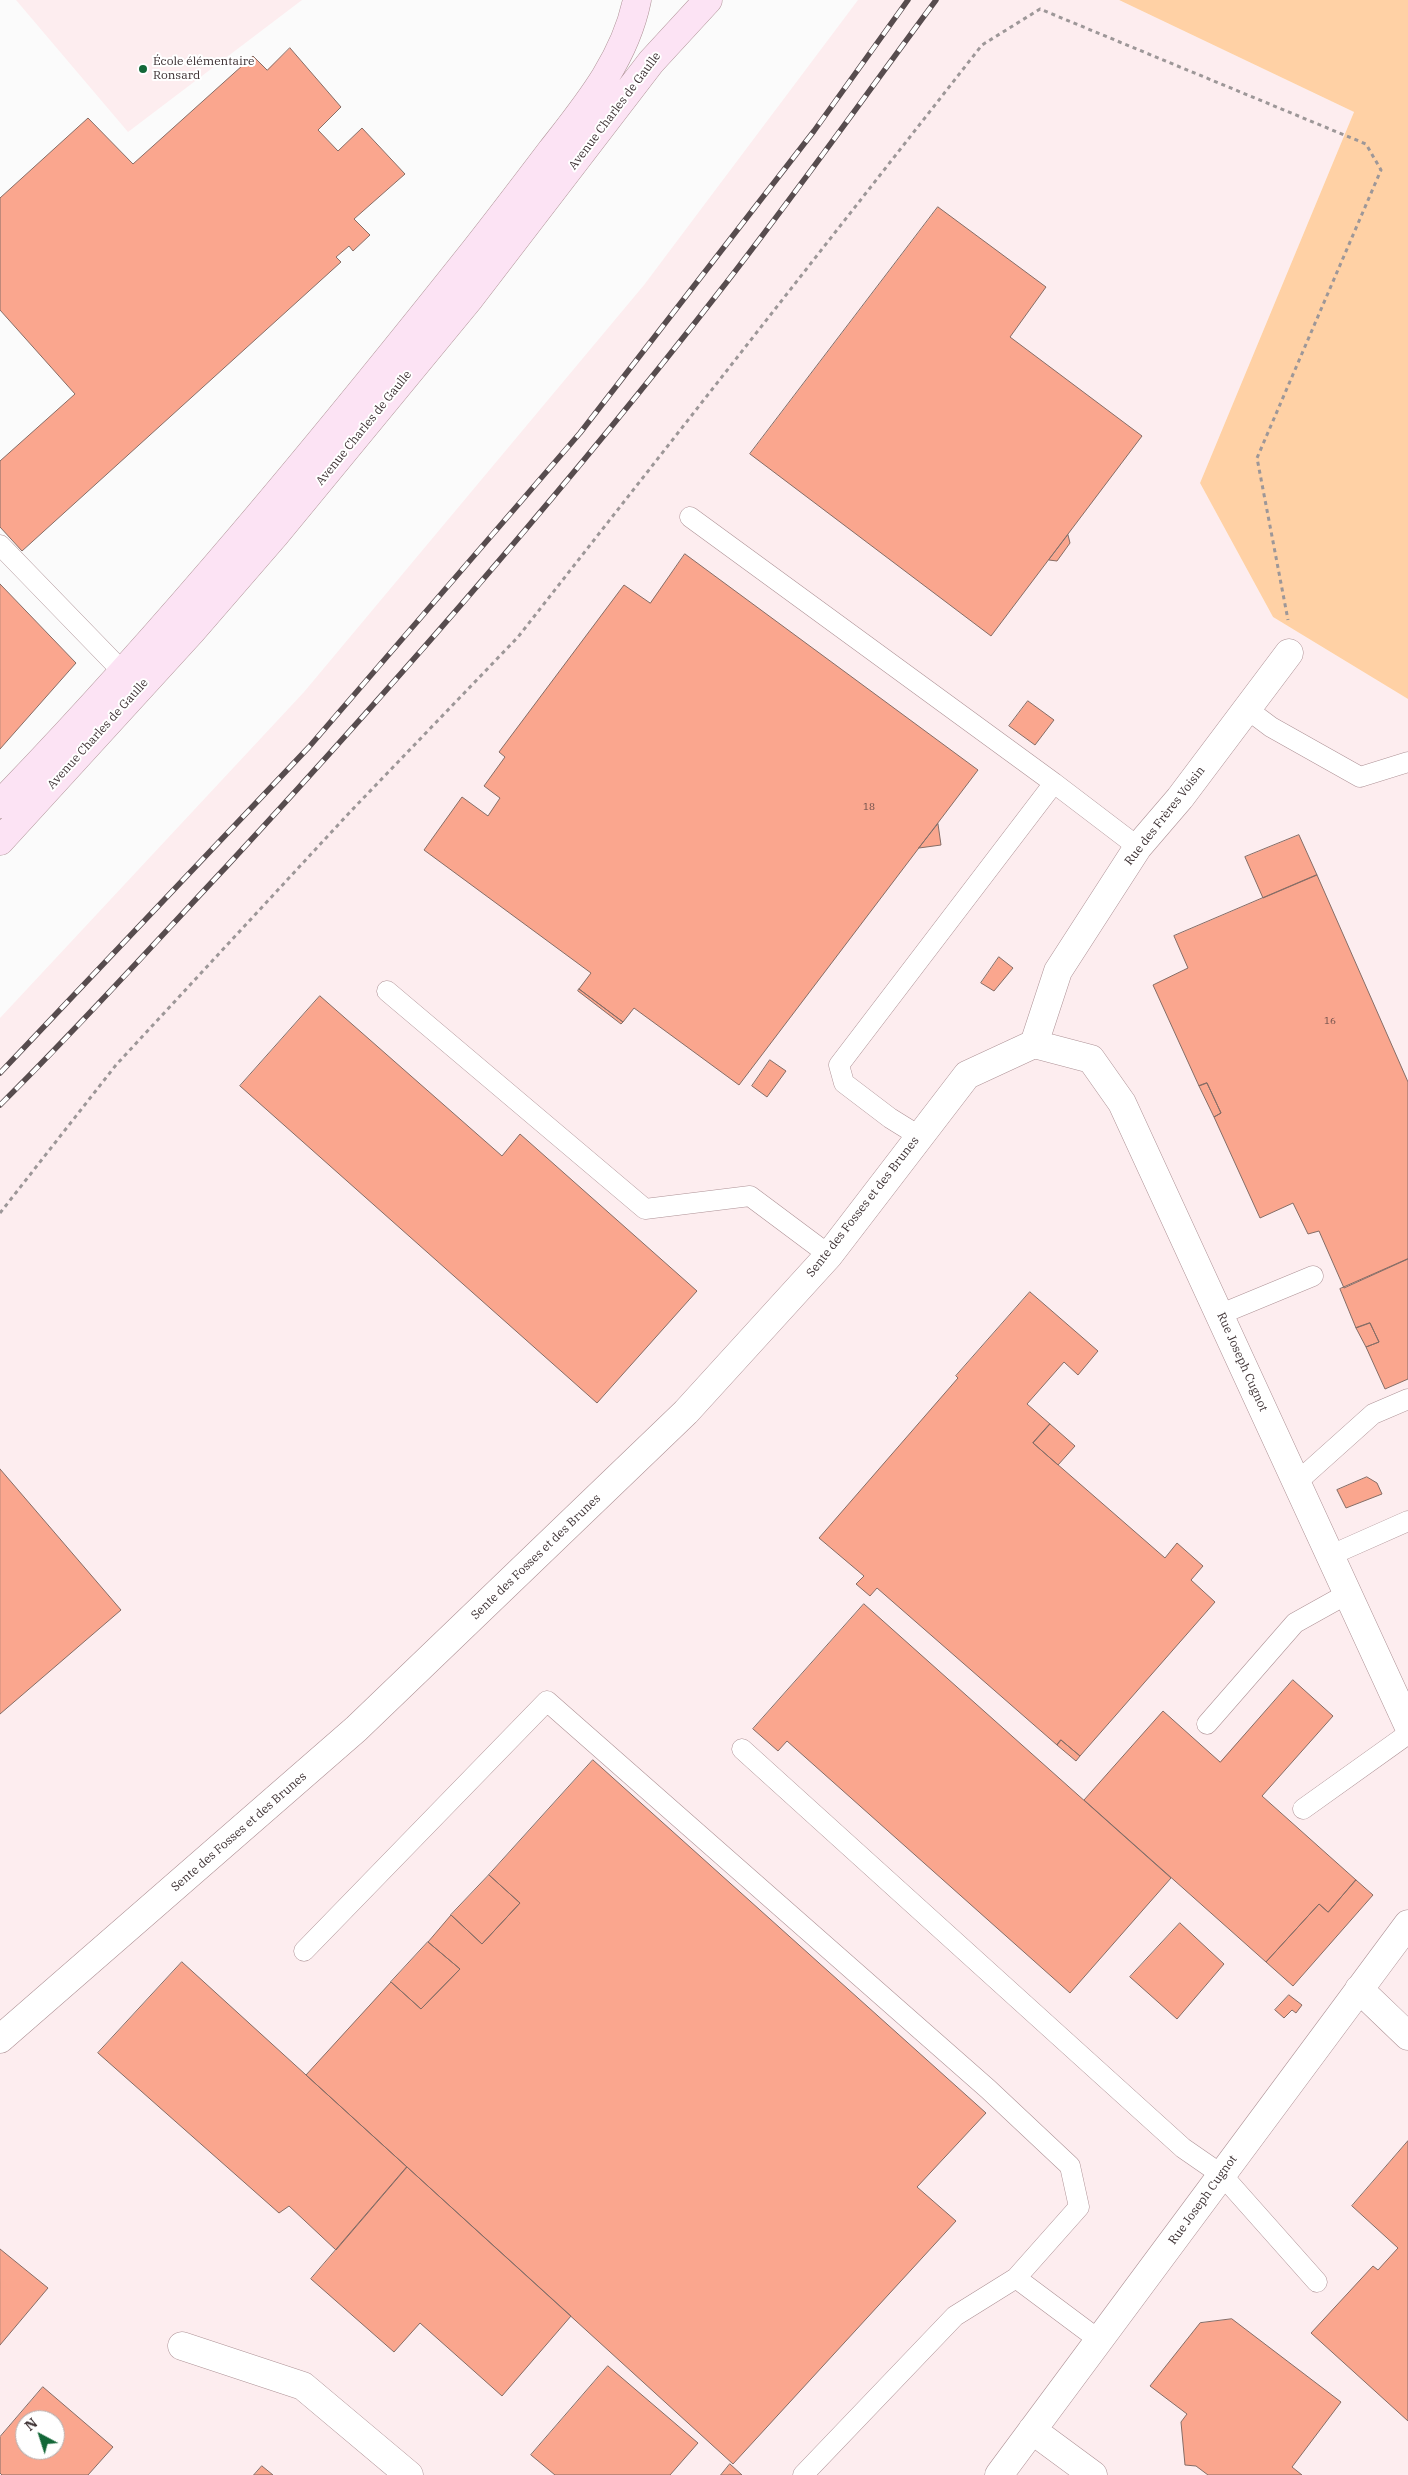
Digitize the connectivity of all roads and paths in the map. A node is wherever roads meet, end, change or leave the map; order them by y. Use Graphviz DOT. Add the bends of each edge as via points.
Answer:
graph roads {
  1 [pos="638,0"];
  2 [pos="708,0"];
  3 [pos="690,517"];
  4 [pos="0,545"];
  5 [pos="1289,653"];
  6 [pos="122,671"];
  7 [pos="1247,710"];
  8 [pos="1408,762"];
  9 [pos="1054,783"];
  10 [pos="0,804"];
  11 [pos="0,841"];
  12 [pos="1138,847"];
  13 [pos="387,991"];
  14 [pos="1034,1044"];
  15 [pos="919,1136"];
  16 [pos="0,1213"];
  17 [pos="829,1255"];
  18 [pos="1313,1276"];
  19 [pos="1221,1314"];
  20 [pos="1408,1399"];
  21 [pos="1296,1483"];
  22 [pos="1408,1520"];
  23 [pos="1329,1556"];
  24 [pos="1347,1594"];
  25 [pos="1206,1724"];
  26 [pos="1408,1725"];
  27 [pos="1408,1734"];
  28 [pos="742,1749"];
  29 [pos="1304,1809"];
  30 [pos="1408,1924"];
  31 [pos="304,1951"];
  32 [pos="1359,1989"];
  33 [pos="1408,2036"];
  34 [pos="0,2039"];
  35 [pos="1222,2175"];
  36 [pos="1016,2278"];
  37 [pos="1317,2282"];
  38 [pos="1099,2340"];
  39 [pos="182,2346"];
  40 [pos="1032,2430"];
  41 [pos="409,2475"];
  42 [pos="803,2475"];
  43 [pos="998,2475"];
  44 [pos="1093,2475"];
  1 -- 6 [label="main road, Avenue Charles de Gaulle" via="612,66 560,140 359,395"];
  2 -- 11 [label="main road, Avenue Charles de Gaulle" via="651,62 470,298 275,535"];
  3 -- 9 [label="lane"];
  4 -- 6 [label="lane"];
  5 -- 7 [label="street, Rue des Frères Voisin"];
  5 -- 16 [label="path" via="1288,610 1256,458 1381,170 1366,144 1040,8 982,45 518,637 350,812 116,1065"];
  6 -- 10 [label="main road, Avenue Charles de Gaulle"];
  7 -- 8 [label="lane" via="1360,777"];
  7 -- 12 [label="street, Rue des Frères Voisin"];
  9 -- 12 [label="lane"];
  9 -- 15 [label="lane" via="839,1065 844,1083"];
  12 -- 14 [label="street, Rue des Frères Voisin" via="1058,971"];
  13 -- 17 [label="lane" via="645,1209 750,1196"];
  14 -- 15 [label="street, Sente des Fosses et des Brunes" via="967,1075"];
  14 -- 19 [label="street, Rue Joseph Cugnot" via="1091,1058 1122,1103"];
  15 -- 17 [label="street, Sente des Fosses et des Brunes"];
  17 -- 34 [label="street, Sente des Fosses et des Brunes" via="686,1412 356,1729"];
  18 -- 19 [label="lane"];
  19 -- 21 [label="street, Rue Joseph Cugnot"];
  20 -- 21 [label="lane" via="1373,1414"];
  21 -- 23 [label="street, Rue Joseph Cugnot"];
  22 -- 23 [label="lane"];
  23 -- 24 [label="street, Rue Joseph Cugnot"];
  24 -- 25 [label="lane" via="1296,1623"];
  24 -- 26 [label="street, Rue Joseph Cugnot"];
  27 -- 29 [label="lane"];
  28 -- 35 [label="lane" via="1183,2148"];
  30 -- 32 [label="street, Rue Joseph Cugnot"];
  31 -- 36 [label="lane" via="547,1701 988,2088 1070,2166 1078,2207"];
  32 -- 33 [label="street"];
  32 -- 35 [label="street, Rue Joseph Cugnot"];
  35 -- 37 [label="lane"];
  35 -- 38 [label="street, Rue Joseph Cugnot"];
  36 -- 38 [label="lane"];
  36 -- 42 [label="lane" via="955,2316"];
  38 -- 40 [label="street, Rue Joseph Cugnot"];
  39 -- 41 [label="street" via="303,2386"];
  40 -- 43 [label="street, Rue Joseph Cugnot"];
  40 -- 44 [label="street"];
}
